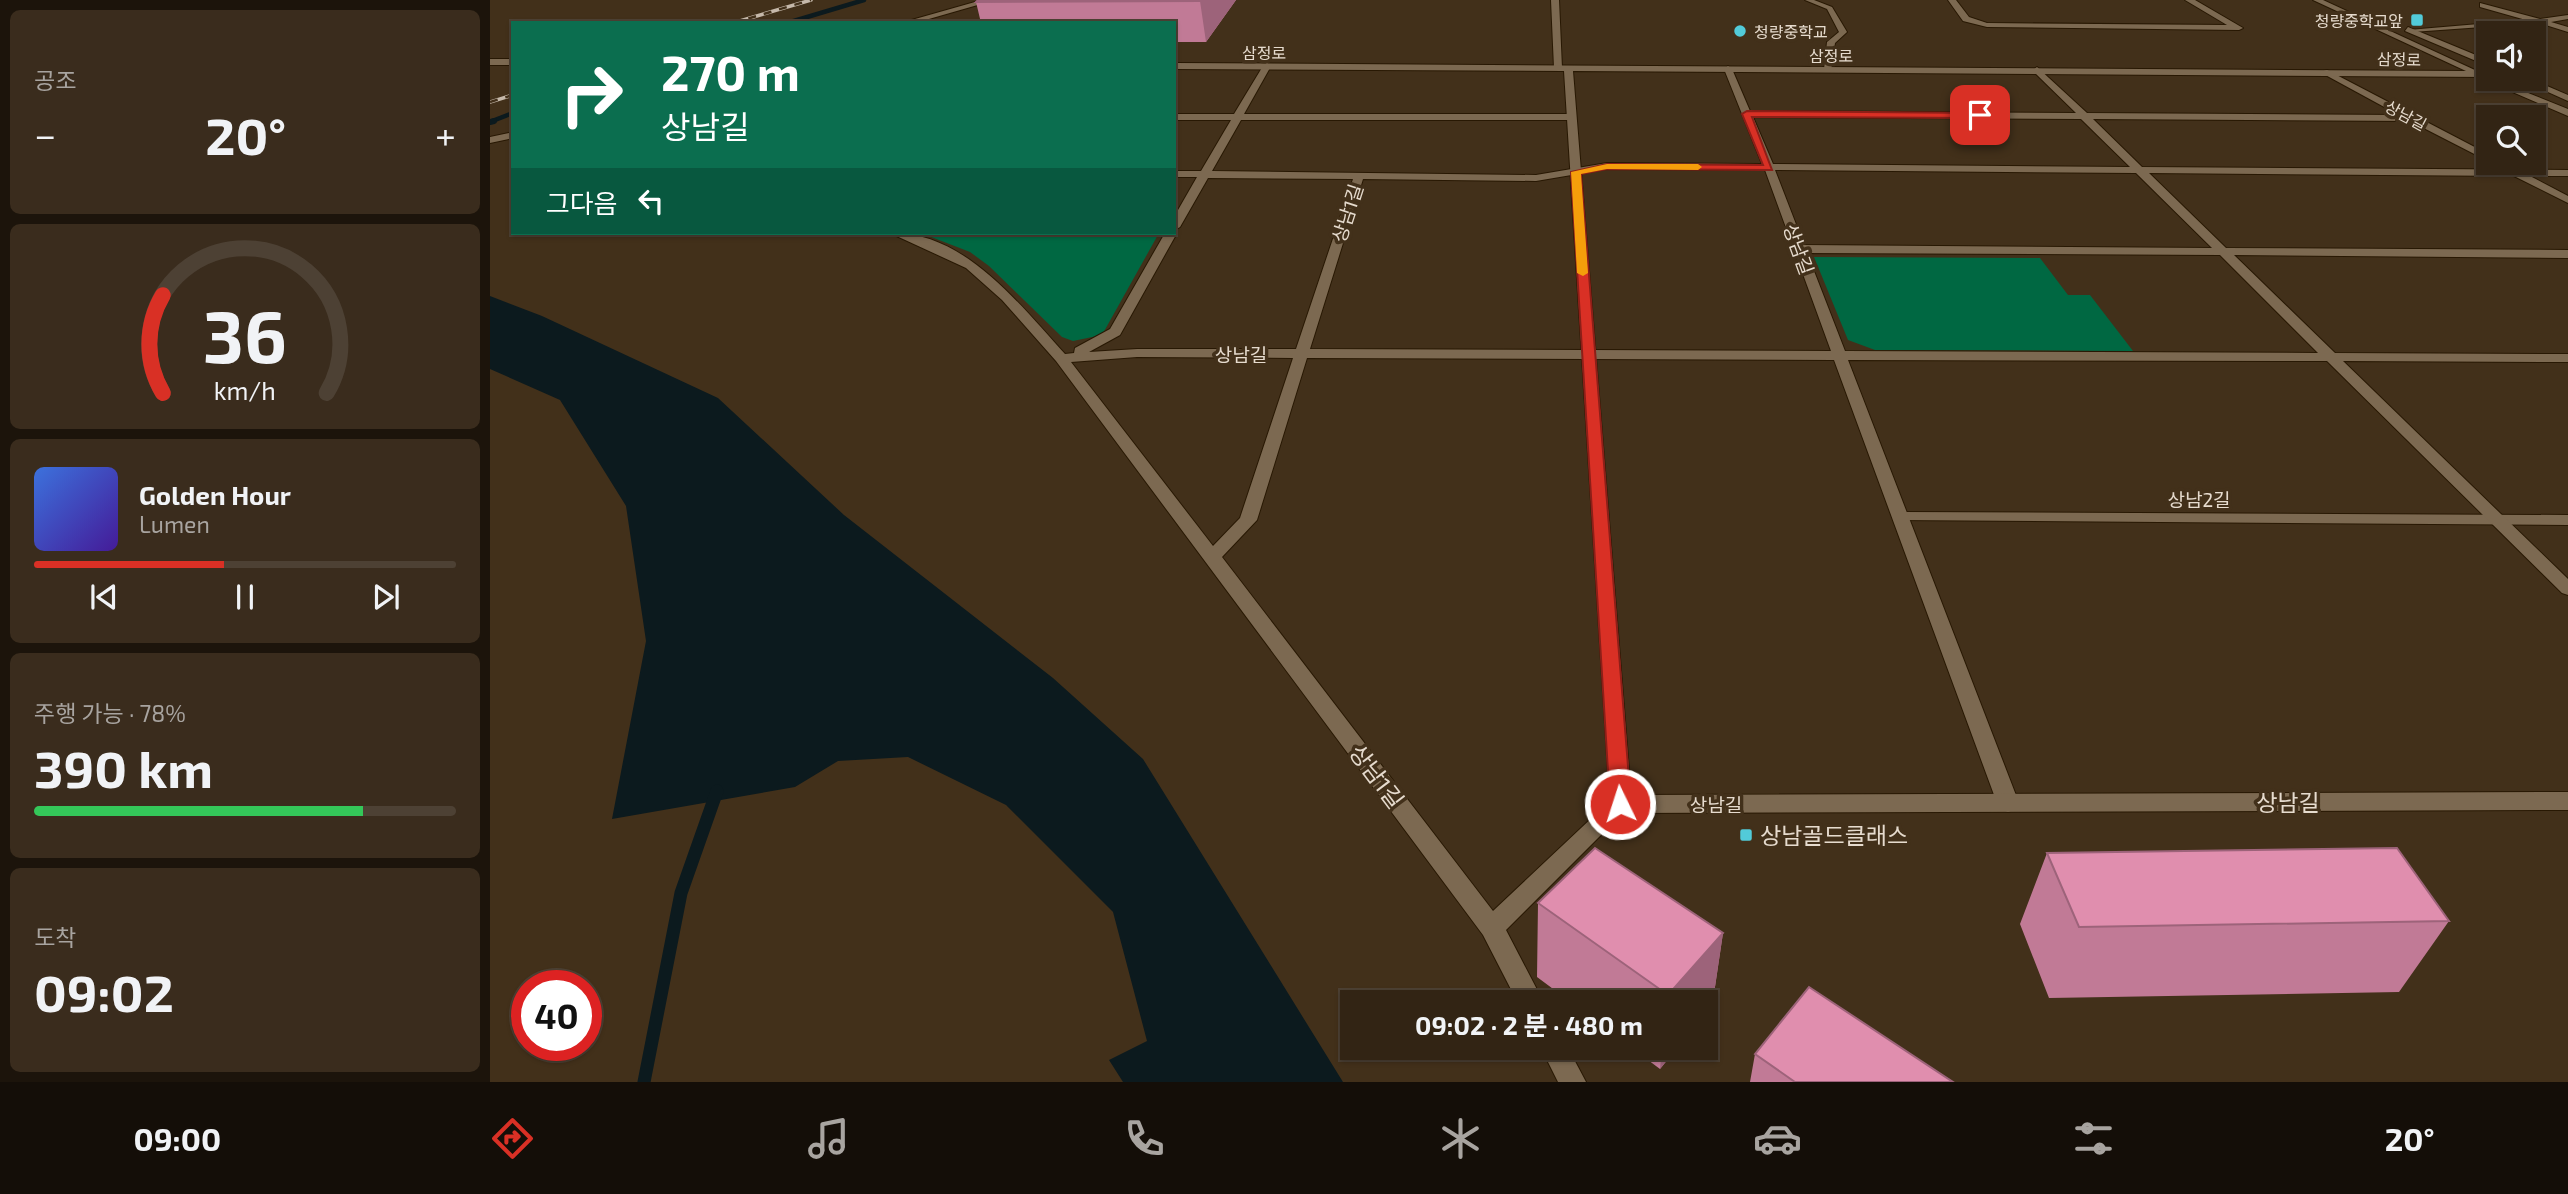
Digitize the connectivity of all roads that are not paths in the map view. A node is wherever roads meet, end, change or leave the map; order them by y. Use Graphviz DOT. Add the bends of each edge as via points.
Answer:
graph roads {
  1 [pos="991,0"];
  2 [pos="1555,0"];
  3 [pos="1808,0"];
  4 [pos="1952,0"];
  5 [pos="2189,0"];
  6 [pos="2317,0"];
  7 [pos="2483,5"];
  8 [pos="2568,16"];
  9 [pos="912,21"];
  10 [pos="2540,21"];
  11 [pos="2546,23"];
  12 [pos="2400,25"];
  13 [pos="2476,26"];
  14 [pos="2412,30"];
  15 [pos="2568,30"];
  16 [pos="2476,58"];
  17 [pos="490,62"];
  18 [pos="509,62"];
  19 [pos="1176,65"];
  20 [pos="1267,66"];
  21 [pos="1563,68"];
  22 [pos="1728,69"];
  23 [pos="1828,69"];
  24 [pos="2037,70"];
  25 [pos="2324,72"];
  26 [pos="2476,72"];
  27 [pos="2476,76"];
  28 [pos="2546,88"];
  29 [pos="2519,91"];
  30 [pos="2568,98"];
  31 [pos="2568,113"];
  32 [pos="1747,114"];
  33 [pos="2084,116"];
  34 [pos="1176,117"];
  35 [pos="1237,117"];
  36 [pos="1572,117"];
  37 [pos="2413,118"];
  38 [pos="511,135"];
  39 [pos="490,140"];
  40 [pos="2476,152"];
  41 [pos="1769,168"];
  42 [pos="2140,170"];
  43 [pos="1576,172"];
  44 [pos="2476,172"];
  45 [pos="2546,173"];
  46 [pos="2568,173"];
  47 [pos="1176,174"];
  48 [pos="1203,174"];
  49 [pos="2521,175"];
  50 [pos="1359,176"];
  51 [pos="2568,200"];
  52 [pos="1176,223"];
  53 [pos="901,235"];
  54 [pos="1170,235"];
  55 [pos="1799,249"];
  56 [pos="2225,251"];
  57 [pos="2568,254"];
  58 [pos="1302,354"];
  59 [pos="1589,356"];
  60 [pos="1839,357"];
  61 [pos="2331,357"];
  62 [pos="1061,358"];
  63 [pos="2568,358"];
  64 [pos="1901,517"];
  65 [pos="2498,520"];
  66 [pos="2568,520"];
  67 [pos="1210,558"];
  68 [pos="2568,589"];
  69 [pos="2568,801"];
  70 [pos="2008,803"];
  71 [pos="1620,804"];
  72 [pos="1492,928"];
  73 [pos="1524,990"];
  74 [pos="1560,1060"];
  75 [pos="1572,1082"];
  1 -- 9 [label="street"];
  2 -- 21 [label="street"];
  3 -- 23 [label="lane" via="1830,8 1843,32 1831,42"];
  4 -- 5 [label="street" via="1966,19 1987,25 2239,28"];
  6 -- 26 [label="street"];
  7 -- 10 [label="street"];
  8 -- 10 [label="street"];
  11 -- 15 [label="street"];
  12 -- 14 [label="street"];
  13 -- 14 [label="street"];
  14 -- 16 [label="street"];
  17 -- 18 [label="street"];
  19 -- 20 [label="street, 삼정로"];
  20 -- 21 [label="street, 삼정로"];
  20 -- 35 [label="street"];
  21 -- 22 [label="street, 삼정로"];
  21 -- 36 [label="street"];
  22 -- 23 [label="street, 삼정로"];
  22 -- 32 [label="street, 상남길"];
  23 -- 24 [label="street, 삼정로"];
  24 -- 25 [label="street, 삼정로"];
  24 -- 33 [label="street"];
  25 -- 27 [label="street, 삼정로"];
  25 -- 37 [label="street, 상남길"];
  28 -- 30 [label="street"];
  29 -- 31 [label="street"];
  32 -- 33 [label="street"];
  32 -- 41 [label="street, 상남길"];
  33 -- 37 [label="street"];
  33 -- 42 [label="street"];
  34 -- 35 [label="street"];
  35 -- 36 [label="street"];
  35 -- 48 [label="street"];
  36 -- 43 [label="street"];
  37 -- 40 [label="street, 상남길"];
  38 -- 39 [label="street"];
  41 -- 42 [label="street"];
  41 -- 43 [label="street" via="1607,166"];
  41 -- 55 [label="street, 상남길"];
  42 -- 44 [label="street"];
  42 -- 56 [label="street"];
  43 -- 50 [label="street" via="1536,177"];
  43 -- 59 [label="street"];
  45 -- 46 [label="street"];
  47 -- 48 [label="street"];
  48 -- 50 [label="street"];
  48 -- 52 [label="street"];
  49 -- 51 [label="street"];
  50 -- 58 [label="street, 상남1길"];
  53 -- 62 [label="street, 상남1길" via="970,265"];
  54 -- 62 [label="street" via="1115,332"];
  55 -- 56 [label="street"];
  55 -- 60 [label="street, 상남길"];
  56 -- 57 [label="street"];
  56 -- 61 [label="street"];
  58 -- 59 [label="street, 상남길"];
  58 -- 62 [label="street, 상남길" via="1116,353"];
  58 -- 67 [label="street, 상남1길" via="1248,520"];
  59 -- 60 [label="street, 상남길"];
  59 -- 71 [label="street"];
  60 -- 61 [label="street"];
  60 -- 64 [label="street, 상남길"];
  61 -- 63 [label="street"];
  61 -- 65 [label="street"];
  62 -- 67 [label="street, 상남1길"];
  64 -- 65 [label="lane, 상남2길"];
  64 -- 70 [label="street, 상남길"];
  65 -- 66 [label="lane, 상남2길"];
  65 -- 68 [label="street"];
  67 -- 72 [label="street, 상남1길"];
  69 -- 70 [label="street, 상남길"];
  70 -- 71 [label="street, 상남길"];
  71 -- 72 [label="street"];
  72 -- 73 [label="street, 상남1길"];
  74 -- 75 [label="street"];
}
